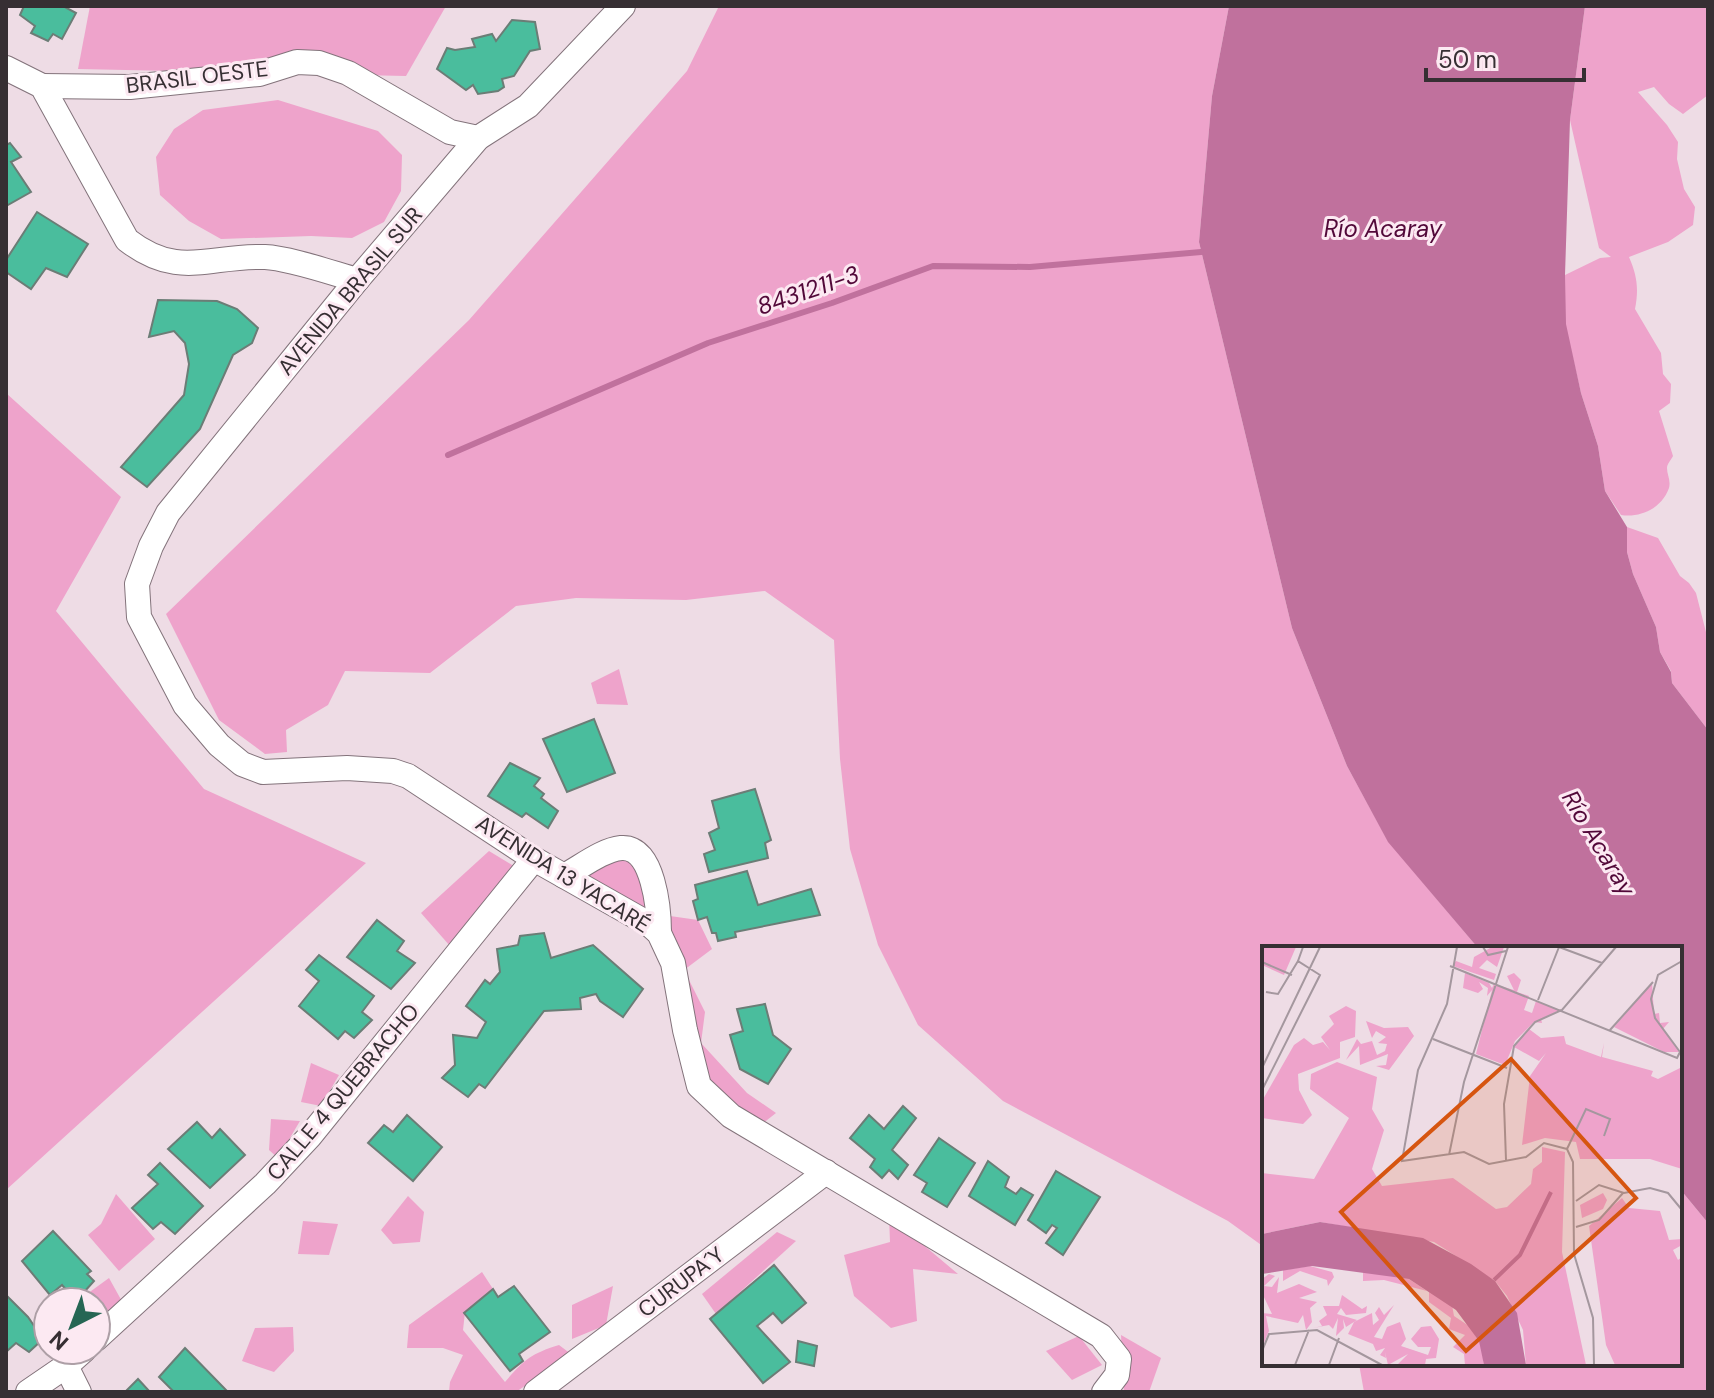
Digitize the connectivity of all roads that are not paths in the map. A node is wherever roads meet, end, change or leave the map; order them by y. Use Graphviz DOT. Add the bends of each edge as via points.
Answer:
graph roads {
  1 [pos="623,6"];
  2 [pos="6,68"];
  3 [pos="42,86"];
  4 [pos="478,138"];
  5 [pos="357,280"];
  6 [pos="139,617"];
  7 [pos="534,859"];
  8 [pos="564,876"];
  9 [pos="659,933"];
  10 [pos="826,1172"];
  11 [pos="112,1324"];
  12 [pos="64,1366"];
  13 [pos="76,1366"];
  14 [pos="28,1392"];
  15 [pos="79,1392"];
  16 [pos="536,1392"];
  17 [pos="1104,1392"];
  1 -- 4 [label="street, AVENIDA BRASIL SUR" via="528,106"];
  2 -- 3 [label="street, BRASIL OESTE"];
  3 -- 4 [label="street, BRASIL OESTE" via="130,87 319,63 348,73 450,132"];
  3 -- 5 [label="street" via="127,240 145,254 196,264 266,257"];
  4 -- 5 [label="street, AVENIDA BRASIL SUR"];
  5 -- 6 [label="street, AVENIDA BRASIL SUR" via="168,513 137,584"];
  6 -- 7 [label="street, AVENIDA 13 YACARÉ" via="185,705 242,764 263,772 393,771"];
  7 -- 8 [label="street, AVENIDA 13 YACARÉ"];
  7 -- 11 [label="street, CALLE 4 QUEBRACHO" via="310,1136"];
  8 -- 9 [label="street, AVENIDA 13 YACARÉ"];
  8 -- 9 [label="street" via="610,851 635,852 649,870"];
  9 -- 10 [label="street, AVENIDA 13 YACARÉ" via="673,963 699,1086 731,1116"];
  10 -- 16 [label="street, CURUPA´Y"];
  10 -- 17 [label="street, AVENIDA 13 YACARÉ" via="1101,1336 1119,1359 1117,1375"];
  12 -- 14 [label="street"];
  13 -- 15 [label="street"];
}
